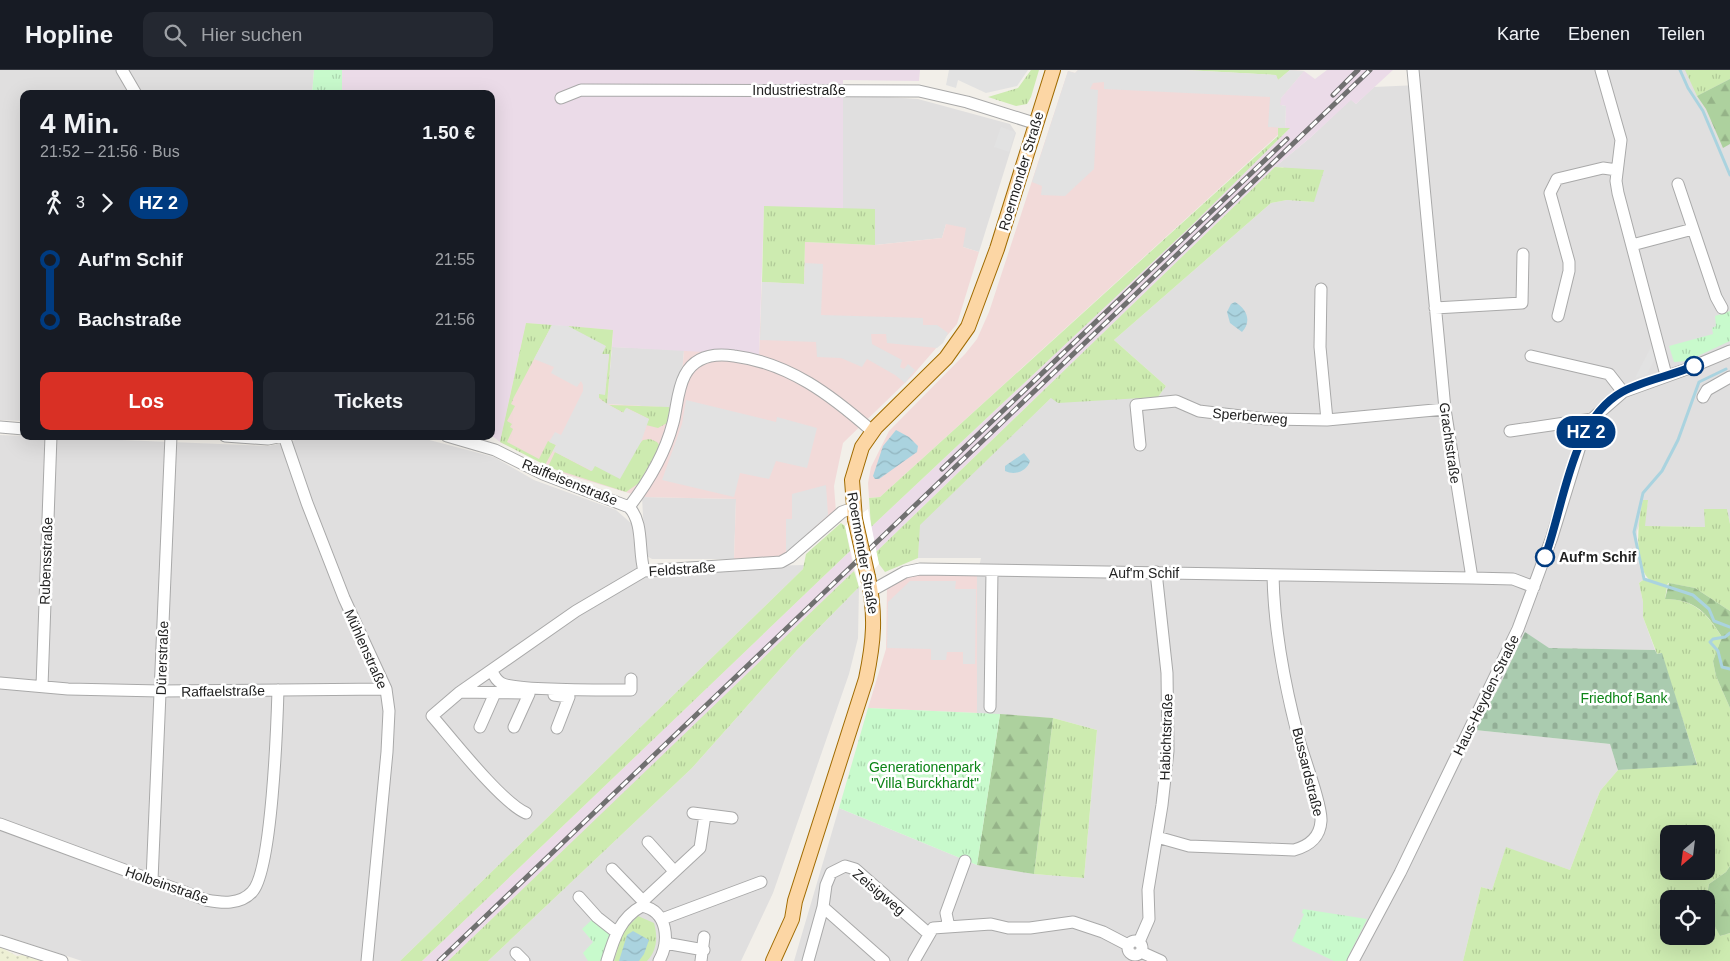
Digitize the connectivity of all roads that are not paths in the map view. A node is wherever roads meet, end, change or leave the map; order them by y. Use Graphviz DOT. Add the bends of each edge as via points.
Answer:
graph roads {
  1 [pos="122,70"];
  2 [pos="1052,70"];
  3 [pos="1413,70"];
  4 [pos="1601,70"];
  5 [pos="134,90"];
  6 [pos="560,98"];
  7 [pos="1034,123"];
  8 [pos="1617,170"];
  9 [pos="1678,184"];
  10 [pos="1693,229"];
  11 [pos="1632,245"];
  12 [pos="1523,254"];
  13 [pos="1321,289"];
  14 [pos="1435,308"];
  15 [pos="1722,308"];
  16 [pos="1558,316"];
  17 [pos="1531,356"];
  18 [pos="1729,358"];
  19 [pos="1666,375"];
  20 [pos="1730,377"];
  21 [pos="1623,392"];
  22 [pos="1703,397"];
  23 [pos="1445,409"];
  24 [pos="1592,419"];
  25 [pos="1327,420"];
  26 [pos="0,427"];
  27 [pos="20,428"];
  28 [pos="872,431"];
  29 [pos="1510,431"];
  30 [pos="50,440"];
  31 [pos="171,440"];
  32 [pos="285,440"];
  33 [pos="461,440"];
  34 [pos="1140,445"];
  35 [pos="629,507"];
  36 [pos="854,514"];
  37 [pos="644,571"];
  38 [pos="992,571"];
  39 [pos="1156,572"];
  40 [pos="1272,575"];
  41 [pos="1472,578"];
  42 [pos="1534,587"];
  43 [pos="871,591"];
  44 [pos="492,671"];
  45 [pos="631,679"];
  46 [pos="0,683"];
  47 [pos="42,686"];
  48 [pos="386,689"];
  49 [pos="278,690"];
  50 [pos="160,691"];
  51 [pos="460,692"];
  52 [pos="495,693"];
  53 [pos="529,694"];
  54 [pos="990,707"];
  55 [pos="480,727"];
  56 [pos="514,727"];
  57 [pos="557,728"];
  58 [pos="526,813"];
  59 [pos="693,813"];
  60 [pos="705,815"];
  61 [pos="732,818"];
  62 [pos="0,824"];
  63 [pos="1158,838"];
  64 [pos="648,842"];
  65 [pos="965,861"];
  66 [pos="612,869"];
  67 [pos="674,871"];
  68 [pos="152,880"];
  69 [pos="761,882"];
  70 [pos="579,897"];
  71 [pos="795,901"];
  72 [pos="642,903"];
  73 [pos="823,907"];
  74 [pos="662,919"];
  75 [pos="949,926"];
  76 [pos="616,932"];
  77 [pos="928,934"];
  78 [pos="704,937"];
  79 [pos="0,941"];
  80 [pos="666,943"];
  81 [pos="1134,951"];
  82 [pos="702,955"];
  83 [pos="62,961"];
  84 [pos="367,961"];
  85 [pos="607,961"];
  86 [pos="660,961"];
  87 [pos="762,961"];
  88 [pos="773,961"];
  89 [pos="808,961"];
  90 [pos="884,961"];
  91 [pos="914,961"];
  92 [pos="1161,961"];
  93 [pos="1353,961"];
  1 -- 5 [label="street"];
  2 -- 7 [label="main road, Roermonder Straße"];
  3 -- 14 [label="street, Grachtstraße"];
  4 -- 8 [label="street" via="1621,140"];
  6 -- 7 [label="street, Industriestraße" via="581,90 919,91"];
  7 -- 28 [label="main road, Roermonder Straße" via="997,249 968,327 946,358"];
  8 -- 11 [label="street" via="1618,193"];
  8 -- 16 [label="street" via="1603,168 1557,179 1551,188 1569,262"];
  9 -- 10 [label="street"];
  10 -- 11 [label="street"];
  10 -- 15 [label="street"];
  11 -- 19 [label="street"];
  12 -- 14 [label="street" via="1522,303"];
  13 -- 25 [label="street" via="1320,347"];
  14 -- 23 [label="street, Grachtstraße"];
  17 -- 21 [label="street" via="1609,374"];
  18 -- 19 [label="street, Haus-Heyden-Straße"];
  19 -- 21 [label="street, Haus-Heyden-Straße"];
  20 -- 22 [label="street" via="1707,390"];
  21 -- 24 [label="street, Haus-Heyden-Straße"];
  23 -- 25 [label="street, Sperberweg"];
  23 -- 41 [label="street, Grachtstraße"];
  24 -- 29 [label="street"];
  24 -- 42 [label="street, Haus-Heyden-Straße" via="1581,443"];
  25 -- 34 [label="street, Sperberweg" via="1266,419 1199,411 1176,401 1136,405"];
  26 -- 27 [label="street"];
  28 -- 35 [label="street" via="821,390 778,366 748,358 713,355 700,359 684,376 660,460"];
  28 -- 36 [label="main road, Roermonder Straße" via="852,480"];
  30 -- 47 [label="street, Rubensstraße"];
  31 -- 50 [label="street, Dürerstraße"];
  32 -- 48 [label="street, Mühlenstraße" via="344,598"];
  33 -- 35 [label="street, Raiffeisenstraße" via="495,450 532,470"];
  35 -- 37 [label="street, Raiffeisenstraße" via="638,523"];
  36 -- 37 [label="street, Feldstraße" via="842,512 781,562"];
  36 -- 43 [label="main road, Roermonder Straße, bridge"];
  37 -- 44 [label="street, Feldstraße" via="576,612"];
  38 -- 39 [label="street, Auf'm Schif"];
  38 -- 43 [label="street, Auf'm Schif" via="920,569 905,572"];
  38 -- 54 [label="street"];
  39 -- 40 [label="street, Auf'm Schif"];
  39 -- 63 [label="street, Habichtstraße" via="1167,673 1168,724"];
  40 -- 41 [label="street, Auf'm Schif"];
  40 -- 63 [label="street, Bussardstraße" via="1282,665 1321,816 1319,830 1312,842 1294,850 1189,846"];
  41 -- 42 [label="street, Auf'm Schif" via="1513,580"];
  42 -- 93 [label="street, Haus-Heyden-Straße" via="1500,667 1400,873"];
  43 -- 71 [label="main road, Roermonder Straße" via="874,642 866,679"];
  44 -- 45 [label="street" via="503,684 546,688 630,690"];
  44 -- 51 [label="street, Feldstraße"];
  46 -- 47 [label="street, Raffaelstraße"];
  47 -- 50 [label="street, Raffaelstraße"];
  48 -- 49 [label="street, Raffaelstraße"];
  48 -- 84 [label="street, Mühlenstraße" via="388,752"];
  49 -- 50 [label="street, Raffaelstraße"];
  49 -- 68 [label="street, Holbeinstraße" via="267,848 259,882 243,898 221,903"];
  50 -- 68 [label="street, Dürerstraße"];
  51 -- 52 [label="street"];
  51 -- 58 [label="street, Feldstraße" via="432,716 488,780"];
  52 -- 53 [label="street"];
  52 -- 55 [label="street"];
  53 -- 56 [label="street"];
  53 -- 57 [label="street" via="569,697"];
  59 -- 60 [label="street"];
  60 -- 61 [label="street"];
  60 -- 67 [label="street" via="700,848"];
  62 -- 68 [label="street, Holbeinstraße"];
  63 -- 81 [label="street, Habichtstraße" via="1148,890 1149,919"];
  64 -- 67 [label="street"];
  65 -- 75 [label="street" via="946,913"];
  66 -- 72 [label="street"];
  67 -- 72 [label="street"];
  69 -- 74 [label="street"];
  70 -- 76 [label="street"];
  71 -- 87 [label="main road, Roermonder Straße"];
  71 -- 88 [label="main road, Roermonder Straße" via="792,919"];
  72 -- 74 [label="street"];
  72 -- 76 [label="street"];
  73 -- 77 [label="street, Zeisigweg" via="831,873 845,866 856,869"];
  73 -- 89 [label="street, Zeisigweg"];
  73 -- 90 [label="street"];
  74 -- 80 [label="street"];
  75 -- 77 [label="street" via="933,928"];
  75 -- 81 [label="street" via="991,924 1030,928 1073,922 1103,932"];
  76 -- 85 [label="street"];
  77 -- 91 [label="street"];
  78 -- 82 [label="street"];
  79 -- 83 [label="street"];
  80 -- 82 [label="street"];
  80 -- 86 [label="street"];
  81 -- 92 [label="street"];
}
